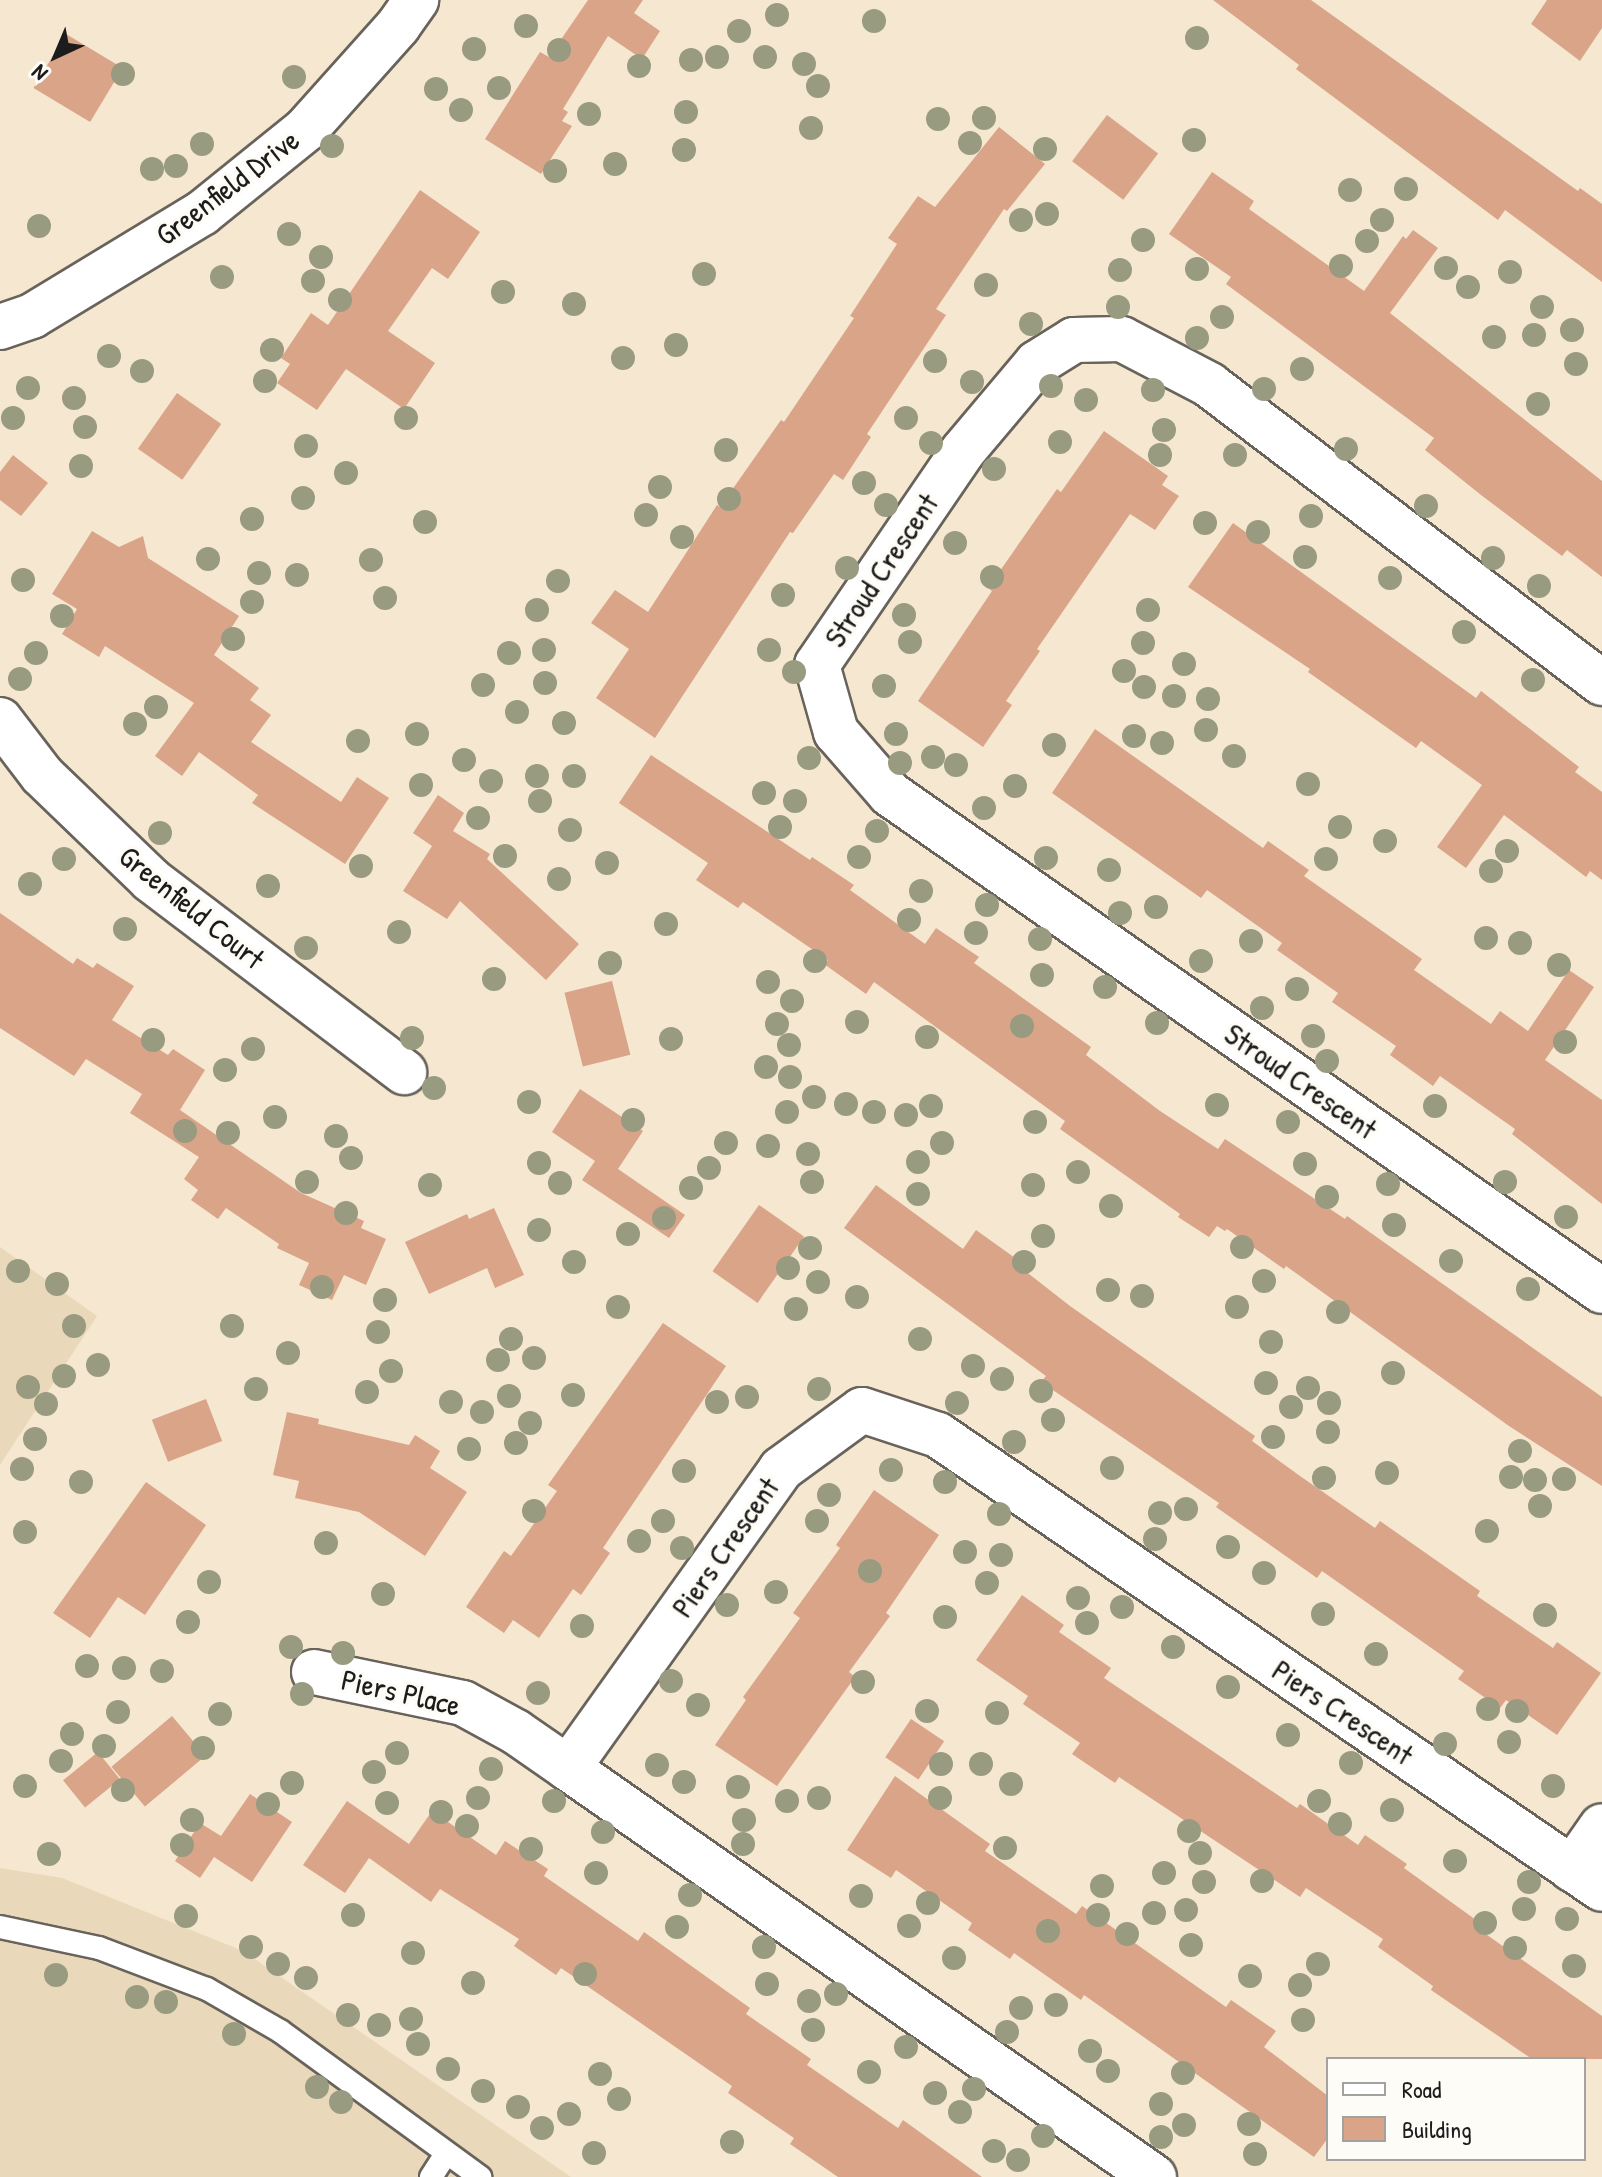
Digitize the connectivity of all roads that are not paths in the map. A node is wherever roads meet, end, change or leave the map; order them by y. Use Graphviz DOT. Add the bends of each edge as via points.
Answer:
graph roads {
  1 [pos="416,0"];
  2 [pos="0,327"];
  3 [pos="1602,683"];
  4 [pos="0,720"];
  5 [pos="404,1072"];
  6 [pos="1602,1291"];
  7 [pos="314,1672"];
  8 [pos="568,1768"];
  9 [pos="1602,1826"];
  10 [pos="1587,1879"];
  11 [pos="0,1927"];
  12 [pos="446,2154"];
  13 [pos="431,2177"];
  14 [pos="480,2177"];
  15 [pos="1154,2177"];
  1 -- 2 [label="street, Greenfield Drive" via="306,129 202,213 32,316"];
  3 -- 6 [label="street, Stroud Crescent" via="1210,385 1122,339 1074,340 1037,363 963,451 817,665 836,732 890,794"];
  4 -- 5 [label="street, Greenfield Court" via="42,775 151,880"];
  7 -- 8 [label="street, Piers Place" via="463,1703"];
  8 -- 10 [label="street, Piers Crescent" via="781,1469 862,1410 938,1435"];
  8 -- 15 [label="street"];
  9 -- 10 [label="street"];
  11 -- 12 [label="lane" via="99,1948 207,1989 280,2031"];
  12 -- 13 [label="lane"];
  12 -- 14 [label="lane"];
}
